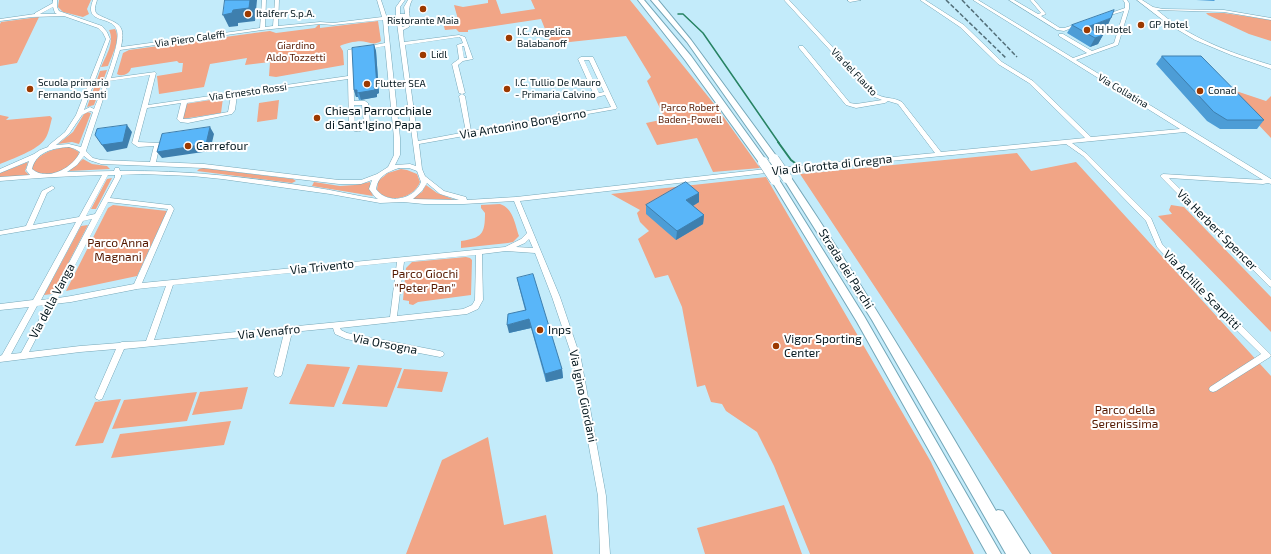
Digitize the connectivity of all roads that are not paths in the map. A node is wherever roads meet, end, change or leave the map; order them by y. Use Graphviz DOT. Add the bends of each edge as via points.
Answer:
graph roads {
  1 [pos="95,0"];
  2 [pos="264,0"];
  3 [pos="277,0"];
  4 [pos="379,0"];
  5 [pos="409,0"];
  6 [pos="632,0"];
  7 [pos="641,0"];
  8 [pos="654,0"];
  9 [pos="660,0"];
  10 [pos="786,0"];
  11 [pos="859,0"];
  12 [pos="922,0"];
  13 [pos="975,0"];
  14 [pos="1010,0"];
  15 [pos="1032,0"];
  16 [pos="1139,0"];
  17 [pos="850,1"];
  18 [pos="1127,1"];
  19 [pos="55,2"];
  20 [pos="1127,8"];
  21 [pos="1150,8"];
  22 [pos="1163,10"];
  23 [pos="94,13"];
  24 [pos="395,14"];
  25 [pos="1110,14"];
  26 [pos="65,15"];
  27 [pos="407,15"];
  28 [pos="1159,15"];
  29 [pos="32,16"];
  30 [pos="384,16"];
  31 [pos="1037,16"];
  32 [pos="1095,19"];
  33 [pos="1271,19"];
  34 [pos="0,20"];
  35 [pos="81,20"];
  36 [pos="1123,20"];
  37 [pos="1080,24"];
  38 [pos="118,27"];
  39 [pos="275,28"];
  40 [pos="262,29"];
  41 [pos="400,29"];
  42 [pos="105,31"];
  43 [pos="1061,32"];
  44 [pos="388,44"];
  45 [pos="401,44"];
  46 [pos="466,44"];
  47 [pos="801,47"];
  48 [pos="118,49"];
  49 [pos="1091,53"];
  50 [pos="462,60"];
  51 [pos="1072,60"];
  52 [pos="112,67"];
  53 [pos="1271,67"];
  54 [pos="97,68"];
  55 [pos="350,78"];
  56 [pos="107,80"];
  57 [pos="408,90"];
  58 [pos="393,92"];
  59 [pos="607,93"];
  60 [pos="234,94"];
  61 [pos="889,100"];
  62 [pos="184,102"];
  63 [pos="351,103"];
  64 [pos="733,103"];
  65 [pos="725,107"];
  66 [pos="145,108"];
  67 [pos="96,111"];
  68 [pos="80,114"];
  69 [pos="1186,130"];
  70 [pos="469,134"];
  71 [pos="1089,139"];
  72 [pos="1066,141"];
  73 [pos="415,143"];
  74 [pos="83,152"];
  75 [pos="39,154"];
  76 [pos="939,154"];
  77 [pos="109,163"];
  78 [pos="153,164"];
  79 [pos="195,166"];
  80 [pos="392,168"];
  81 [pos="419,169"];
  82 [pos="0,170"];
  83 [pos="118,172"];
  84 [pos="106,173"];
  85 [pos="55,174"];
  86 [pos="188,174"];
  87 [pos="40,176"];
  88 [pos="378,176"];
  89 [pos="304,178"];
  90 [pos="424,178"];
  91 [pos="0,179"];
  92 [pos="1270,181"];
  93 [pos="298,187"];
  94 [pos="52,188"];
  95 [pos="516,199"];
  96 [pos="106,200"];
  97 [pos="403,200"];
  98 [pos="389,201"];
  99 [pos="477,201"];
  100 [pos="97,216"];
  101 [pos="81,219"];
  102 [pos="28,228"];
  103 [pos="0,233"];
  104 [pos="530,234"];
  105 [pos="506,248"];
  106 [pos="479,251"];
  107 [pos="537,251"];
  108 [pos="401,259"];
  109 [pos="171,282"];
  110 [pos="1271,284"];
  111 [pos="137,286"];
  112 [pos="52,302"];
  113 [pos="35,304"];
  114 [pos="0,307"];
  115 [pos="393,319"];
  116 [pos="336,326"];
  117 [pos="289,330"];
  118 [pos="149,344"];
  119 [pos="122,345"];
  120 [pos="440,354"];
  121 [pos="23,356"];
  122 [pos="3,358"];
  123 [pos="278,374"];
  124 [pos="1213,389"];
  125 [pos="100,398"];
  126 [pos="954,450"];
  127 [pos="956,487"];
  128 [pos="605,554"];
  129 [pos="986,554"];
  130 [pos="994,554"];
  131 [pos="1012,554"];
  132 [pos="1023,554"];
  1 -- 23 [label="street" via="91,8"];
  2 -- 40 [label="street"];
  3 -- 39 [label="street"];
  4 -- 30 [label="street"];
  5 -- 24 [label="street" via="398,7"];
  5 -- 27 [label="street" via="406,7"];
  6 -- 65 [label="highway"];
  7 -- 65 [label="highway, Strada dei Parchi"];
  8 -- 64 [label="highway, Strada dei Parchi"];
  9 -- 64 [label="highway" via="709,59"];
  10 -- 61 [label="street, Via del Flauto" via="874,95"];
  11 -- 17 [label="street"];
  12 -- 71 [label="street" via="962,26 1000,63 1031,82"];
  13 -- 51 [label="street, Via Collatina"];
  14 -- 31 [label="street"];
  15 -- 31 [label="street" via="1044,14"];
  16 -- 21 [label="street"];
  18 -- 20 [label="street"];
  19 -- 26 [label="street" via="57,12"];
  19 -- 29 [label="street" via="47,10"];
  20 -- 25 [label="street"];
  20 -- 36 [label="street"];
  21 -- 22 [label="street"];
  21 -- 28 [label="street"];
  22 -- 28 [label="street"];
  22 -- 33 [label="street" via="1224,11"];
  23 -- 35 [label="street"];
  23 -- 38 [label="street"];
  24 -- 27 [label="street, Via Piero Caleffi"];
  24 -- 30 [label="street, Via Piero Caleffi"];
  24 -- 41 [label="street"];
  25 -- 32 [label="street"];
  25 -- 36 [label="street"];
  26 -- 29 [label="street"];
  26 -- 35 [label="street"];
  27 -- 41 [label="street" via="408,26"];
  28 -- 53 [label="street" via="1209,44"];
  29 -- 34 [label="street"];
  30 -- 39 [label="street, Via Piero Caleffi" via="333,24"];
  30 -- 44 [label="street"];
  31 -- 43 [label="street"];
  35 -- 42 [label="street"];
  36 -- 49 [label="street" via="1116,44"];
  37 -- 43 [label="street"];
  38 -- 42 [label="street"];
  38 -- 48 [label="street"];
  39 -- 40 [label="street, Via Piero Caleffi"];
  40 -- 48 [label="street, Via Piero Caleffi"];
  41 -- 45 [label="street"];
  42 -- 54 [label="street" via="107,42"];
  43 -- 49 [label="street"];
  44 -- 55 [label="street" via="350,51"];
  44 -- 58 [label="street"];
  45 -- 46 [label="street" via="459,36 463,37"];
  45 -- 57 [label="street"];
  46 -- 50 [label="street" via="459,45"];
  46 -- 50 [label="street" via="470,59"];
  47 -- 61 [label="street" via="848,104 856,106"];
  48 -- 52 [label="street"];
  49 -- 51 [label="street"];
  50 -- 70 [label="street" via="455,64"];
  51 -- 69 [label="street, Via Collatina"];
  52 -- 54 [label="street"];
  52 -- 56 [label="street"];
  54 -- 68 [label="street"];
  55 -- 60 [label="street, Via Ernesto Rossi"];
  55 -- 63 [label="street"];
  56 -- 66 [label="street" via="153,73"];
  56 -- 67 [label="street"];
  57 -- 58 [label="street"];
  57 -- 73 [label="street"];
  58 -- 80 [label="street" via="398,150"];
  59 -- 59 [label="street, Via Antonino Bongiorno" via="591,58 581,59 597,95"];
  59 -- 70 [label="street, Via Antonino Bongiorno" via="614,108"];
  60 -- 62 [label="street, Via Ernesto Rossi"];
  60 -- 62 [label="street" via="230,113 188,121 180,119"];
  61 -- 76 [label="street, Via del Flauto" via="900,103"];
  62 -- 66 [label="street, Via Ernesto Rossi"];
  63 -- 63 [label="street" via="352,127 355,130 362,129 367,122 365,103"];
  64 -- 126 [label="highway, Strada dei Parchi, bridge" via="787,178 870,307"];
  65 -- 127 [label="highway, Strada dei Parchi, bridge" via="775,180 861,319"];
  66 -- 78 [label="street" via="135,143 157,144"];
  67 -- 68 [label="street" via="90,109"];
  67 -- 74 [label="street"];
  68 -- 75 [label="street" via="65,135"];
  69 -- 71 [label="street, Via di Grotta di Gregna"];
  69 -- 92 [label="street, Via Collatina"];
  70 -- 73 [label="street, Via Antonino Bongiorno"];
  71 -- 72 [label="street, Via di Grotta di Gregna"];
  72 -- 76 [label="street, Via di Grotta di Gregna"];
  72 -- 124 [label="street, Via Achille Scarpitti" via="1085,155 1149,220 1159,245 1210,300 1267,355"];
  73 -- 81 [label="street"];
  74 -- 75 [label="street" via="78,147 67,145"];
  74 -- 77 [label="street" via="93,160"];
  74 -- 85 [label="street" via="73,166"];
  75 -- 82 [label="street"];
  75 -- 87 [label="street" via="30,162 29,168 31,173"];
  76 -- 95 [label="street, Via di Grotta di Gregna"];
  77 -- 78 [label="street"];
  77 -- 83 [label="street"];
  78 -- 79 [label="street"];
  79 -- 86 [label="street"];
  79 -- 89 [label="street"];
  80 -- 81 [label="street" via="405,166"];
  80 -- 88 [label="street"];
  81 -- 90 [label="street, Via di Grotta di Gregna"];
  83 -- 84 [label="street, Via di Grotta di Gregna"];
  83 -- 86 [label="street, Via di Grotta di Gregna"];
  83 -- 96 [label="street, Via della Vanga"];
  84 -- 85 [label="street, Via di Grotta di Gregna"];
  84 -- 101 [label="street, Via della Vanga"];
  85 -- 87 [label="street"];
  86 -- 93 [label="street, Via di Grotta di Gregna"];
  87 -- 91 [label="street"];
  88 -- 89 [label="street" via="350,183"];
  88 -- 98 [label="street" via="373,182 373,192 377,197"];
  89 -- 93 [label="street"];
  90 -- 97 [label="street, Via di Grotta di Gregna" via="420,191"];
  90 -- 99 [label="street, Via di Grotta di Gregna" via="445,194"];
  92 -- 110 [label="street, Via Herbert Spencer" via="1163,176"];
  93 -- 98 [label="street, Via di Grotta di Gregna"];
  94 -- 102 [label="street" via="44,192"];
  95 -- 99 [label="street, Via di Grotta di Gregna"];
  95 -- 104 [label="street, Via Igino Giordani"];
  96 -- 100 [label="street, Via della Vanga"];
  96 -- 111 [label="street" via="171,209"];
  97 -- 98 [label="street, Via di Grotta di Gregna"];
  97 -- 99 [label="street, Via di Grotta di Gregna"];
  100 -- 101 [label="street"];
  100 -- 112 [label="street, Via della Vanga"];
  101 -- 102 [label="street"];
  101 -- 113 [label="street, Via della Vanga"];
  102 -- 103 [label="street"];
  104 -- 105 [label="street, Via Trivento" via="523,241"];
  104 -- 107 [label="street, Via Igino Giordani"];
  105 -- 106 [label="street, Via Trivento"];
  105 -- 107 [label="street, Via Trivento"];
  106 -- 108 [label="street, Via Trivento"];
  106 -- 115 [label="street, Via Venafro" via="479,300 475,307 464,312"];
  107 -- 128 [label="street, Via Igino Giordani" via="556,296 577,359 602,496"];
  108 -- 109 [label="street, Via Trivento"];
  108 -- 115 [label="street"];
  109 -- 111 [label="street, Via Trivento"];
  109 -- 118 [label="street"];
  111 -- 112 [label="street, Via Trivento"];
  112 -- 113 [label="street, Via Trivento"];
  112 -- 121 [label="street, Via della Vanga"];
  113 -- 114 [label="street, Via Trivento"];
  113 -- 122 [label="street, Via della Vanga"];
  115 -- 116 [label="street, Via Venafro"];
  116 -- 117 [label="street, Via Venafro"];
  116 -- 120 [label="street, Via Orsogna" via="338,332 351,338"];
  117 -- 118 [label="street, Via Venafro"];
  117 -- 123 [label="street"];
  118 -- 119 [label="street, Via Venafro"];
  119 -- 121 [label="street, Via Venafro"];
  119 -- 125 [label="street"];
  121 -- 122 [label="street, Via Venafro"];
  126 -- 131 [label="highway, Strada dei Parchi"];
  126 -- 132 [label="highway"];
  127 -- 129 [label="highway"];
  127 -- 130 [label="highway, Strada dei Parchi"];
}
